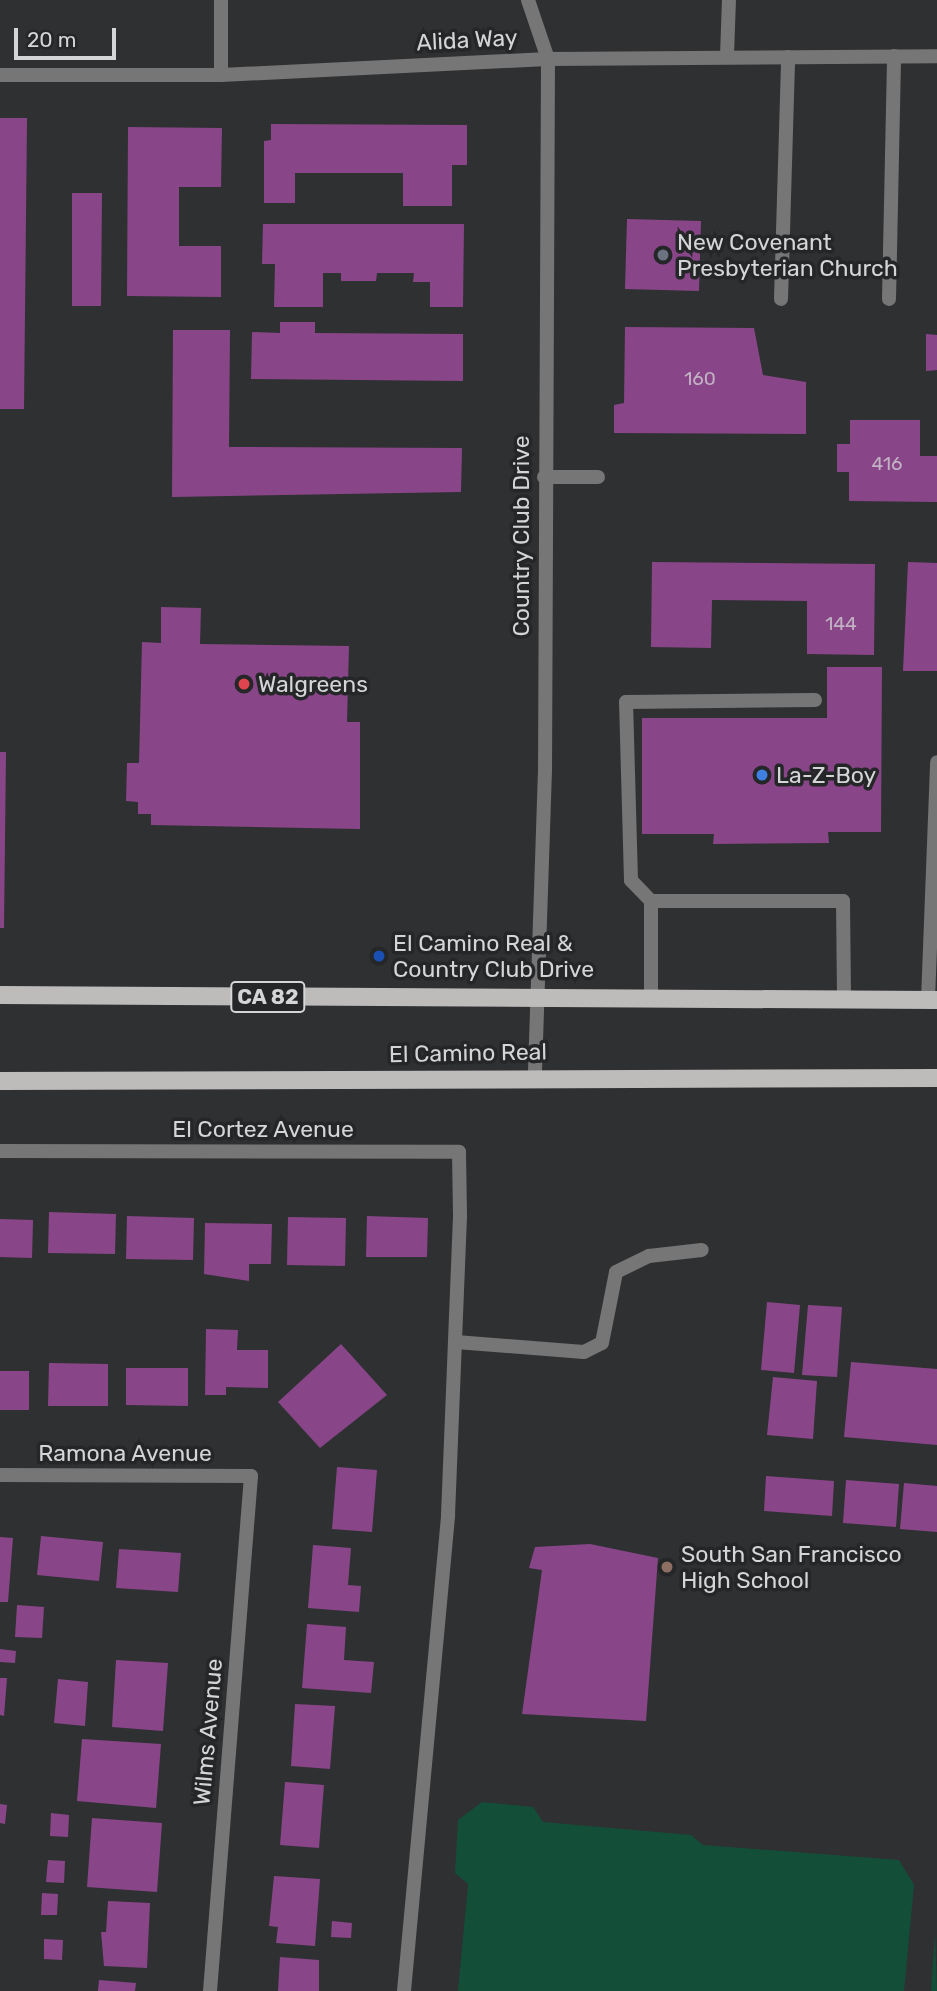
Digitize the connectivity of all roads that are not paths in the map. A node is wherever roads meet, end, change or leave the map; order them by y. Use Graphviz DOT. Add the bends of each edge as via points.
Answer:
graph roads {
  1 [pos="221,0"];
  2 [pos="528,0"];
  3 [pos="729,0"];
  4 [pos="727,56"];
  5 [pos="894,56"];
  6 [pos="937,56"];
  7 [pos="788,57"];
  8 [pos="548,59"];
  9 [pos="0,75"];
  10 [pos="222,75"];
  11 [pos="781,299"];
  12 [pos="889,299"];
  13 [pos="544,477"];
  14 [pos="598,477"];
  15 [pos="815,700"];
  16 [pos="937,762"];
  17 [pos="651,901"];
  18 [pos="0,995"];
  19 [pos="536,998"];
  20 [pos="651,999"];
  21 [pos="844,1000"];
  22 [pos="932,1000"];
  23 [pos="535,1076"];
  24 [pos="937,1078"];
  25 [pos="0,1081"];
  26 [pos="0,1152"];
  27 [pos="702,1250"];
  28 [pos="456,1342"];
  29 [pos="0,1475"];
  30 [pos="251,1476"];
  31 [pos="210,1991"];
  32 [pos="404,1991"];
  1 -- 10 [label="street"];
  2 -- 8 [label="street, Country Club Drive"];
  3 -- 4 [label="street"];
  4 -- 7 [label="street, Alida Way"];
  4 -- 8 [label="street, Alida Way"];
  5 -- 6 [label="street, Alida Way"];
  5 -- 7 [label="street, Alida Way"];
  5 -- 12 [label="street"];
  7 -- 11 [label="street"];
  8 -- 10 [label="street, Alida Way"];
  8 -- 13 [label="street, Country Club Drive"];
  9 -- 10 [label="street, Alida Way"];
  13 -- 14 [label="street"];
  13 -- 19 [label="street, Country Club Drive" via="545,770"];
  15 -- 17 [label="street" via="626,702 631,880"];
  16 -- 22 [label="street"];
  17 -- 20 [label="street"];
  17 -- 21 [label="street" via="843,901"];
  18 -- 19 [label="main road, CA 82"];
  19 -- 20 [label="main road, CA 82"];
  19 -- 23 [label="street, Country Club Drive"];
  20 -- 21 [label="main road, CA 82"];
  21 -- 22 [label="main road, CA 82"];
  23 -- 24 [label="main road, El Camino Real"];
  23 -- 25 [label="main road, El Camino Real"];
  26 -- 28 [label="street, El Cortez Avenue" via="459,1152"];
  27 -- 28 [label="street" via="649,1256 616,1272 602,1343 584,1352"];
  28 -- 32 [label="street" via="448,1515"];
  29 -- 30 [label="street, Ramona Avenue"];
  30 -- 31 [label="street, Wilms Avenue"];
}
